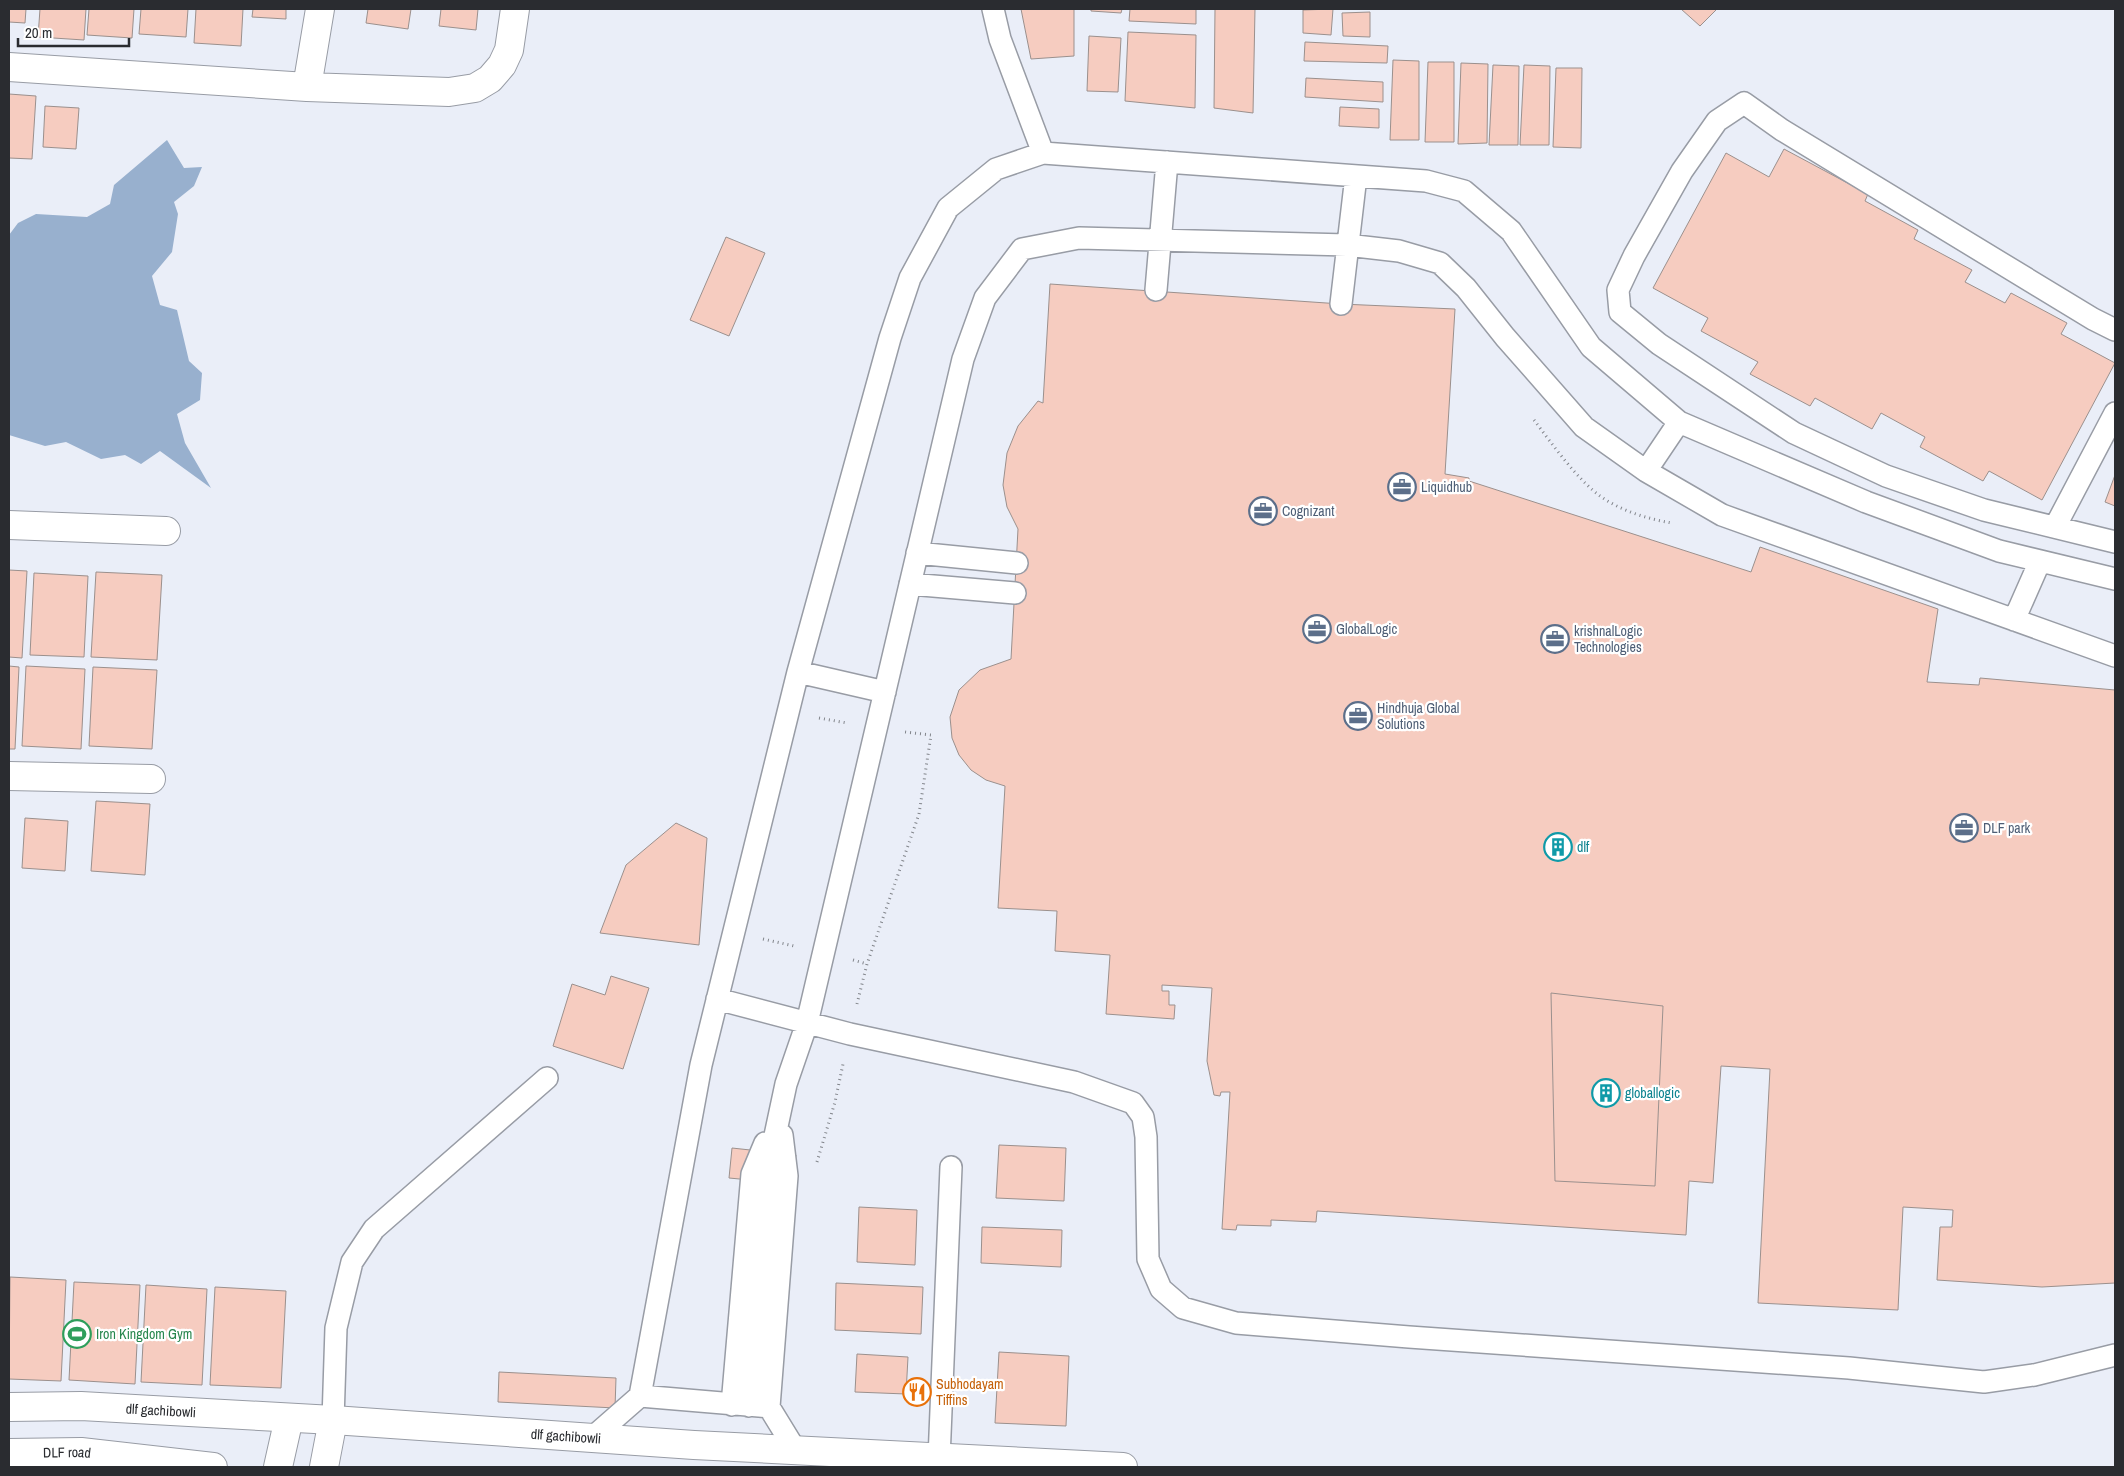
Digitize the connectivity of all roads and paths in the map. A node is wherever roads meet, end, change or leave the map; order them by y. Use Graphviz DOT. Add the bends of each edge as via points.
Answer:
graph roads {
  1 [pos="320,9"];
  2 [pos="515,9"];
  3 [pos="993,9"];
  4 [pos="9,67"];
  5 [pos="307,87"];
  6 [pos="1043,153"];
  7 [pos="1166,162"];
  8 [pos="1356,176"];
  9 [pos="1161,241"];
  10 [pos="1347,245"];
  11 [pos="1156,290"];
  12 [pos="1341,304"];
  13 [pos="2115,330"];
  14 [pos="2115,413"];
  15 [pos="1679,422"];
  16 [pos="1646,471"];
  17 [pos="9,525"];
  18 [pos="2055,527"];
  19 [pos="166,531"];
  20 [pos="2115,542"];
  21 [pos="917,553"];
  22 [pos="2040,561"];
  23 [pos="1017,563"];
  24 [pos="2115,579"];
  25 [pos="910,584"];
  26 [pos="1015,593"];
  27 [pos="2014,620"];
  28 [pos="2115,656"];
  29 [pos="798,672"];
  30 [pos="885,692"];
  31 [pos="9,776"];
  32 [pos="151,779"];
  33 [pos="733,933"];
  34 [pos="824,953"];
  35 [pos="867,964"];
  36 [pos="716,999"];
  37 [pos="807,1023"];
  38 [pos="547,1078"];
  39 [pos="951,1168"];
  40 [pos="2115,1354"];
  41 [pos="640,1396"];
  42 [pos="750,1406"];
  43 [pos="9,1407"];
  44 [pos="289,1418"];
  45 [pos="333,1420"];
  46 [pos="592,1438"];
  47 [pos="796,1451"];
  48 [pos="9,1453"];
  49 [pos="939,1459"];
  50 [pos="213,1467"];
  51 [pos="278,1467"];
  52 [pos="324,1467"];
  53 [pos="1123,1467"];
  1 -- 5 [label="main road"];
  2 -- 5 [label="main road" via="502,65 490,79 474,88 449,92"];
  3 -- 6 [label="lane" via="1000,38"];
  4 -- 5 [label="main road"];
  6 -- 7 [label="lane"];
  6 -- 29 [label="lane" via="996,170 948,208 910,278 890,338"];
  7 -- 8 [label="lane"];
  7 -- 9 [label="lane"];
  8 -- 10 [label="lane"];
  8 -- 15 [label="lane" via="1426,181 1464,191 1512,231 1591,347"];
  9 -- 10 [label="lane"];
  9 -- 11 [label="lane"];
  9 -- 21 [label="lane" via="1079,238 1022,249 985,298 963,359"];
  10 -- 12 [label="lane"];
  10 -- 16 [label="lane" via="1399,251 1440,263 1466,288 1584,427"];
  13 -- 18 [label="lane" via="1782,130 1744,103 1717,121 1682,171 1618,290 1620,312 1653,339 1794,433 1886,476 1984,510"];
  14 -- 18 [label="lane"];
  15 -- 16 [label="lane"];
  15 -- 22 [label="lane" via="1866,502 1999,551"];
  16 -- 27 [label="lane" via="1722,515"];
  17 -- 19 [label="main road"];
  18 -- 20 [label="lane"];
  21 -- 23 [label="lane"];
  21 -- 25 [label="lane"];
  22 -- 24 [label="lane"];
  22 -- 27 [label="lane"];
  25 -- 26 [label="lane"];
  25 -- 30 [label="lane"];
  27 -- 28 [label="lane"];
  29 -- 30 [label="lane"];
  29 -- 33 [label="lane"];
  30 -- 34 [label="lane"];
  31 -- 32 [label="main road"];
  33 -- 34 [label="path"];
  33 -- 36 [label="lane"];
  34 -- 35 [label="path"];
  34 -- 37 [label="lane"];
  36 -- 37 [label="lane"];
  36 -- 41 [label="lane"];
  37 -- 40 [label="lane" via="1074,1082 1133,1103 1143,1118 1146,1138 1148,1259 1162,1289 1183,1308 1236,1323 1848,1368 1984,1382 2034,1375"];
  37 -- 42 [label="lane" via="779,1111 768,1175"];
  38 -- 45 [label="lane" via="374,1229 352,1262 336,1328"];
  39 -- 49 [label="lane"];
  41 -- 42 [label="lane"];
  41 -- 46 [label="lane"];
  42 -- 47 [label="lane"];
  43 -- 44 [label="main road, dlf gachibowli" via="81,1406"];
  44 -- 45 [label="main road, dlf gachibowli"];
  44 -- 51 [label="main road"];
  45 -- 46 [label="main road, dlf gachibowli"];
  45 -- 52 [label="main road"];
  46 -- 47 [label="main road, dlf gachibowli"];
  47 -- 49 [label="main road, dlf gachibowli"];
  48 -- 50 [label="main road, DLF road" via="81,1452"];
  49 -- 53 [label="main road, dlf gachibowli"];
}
